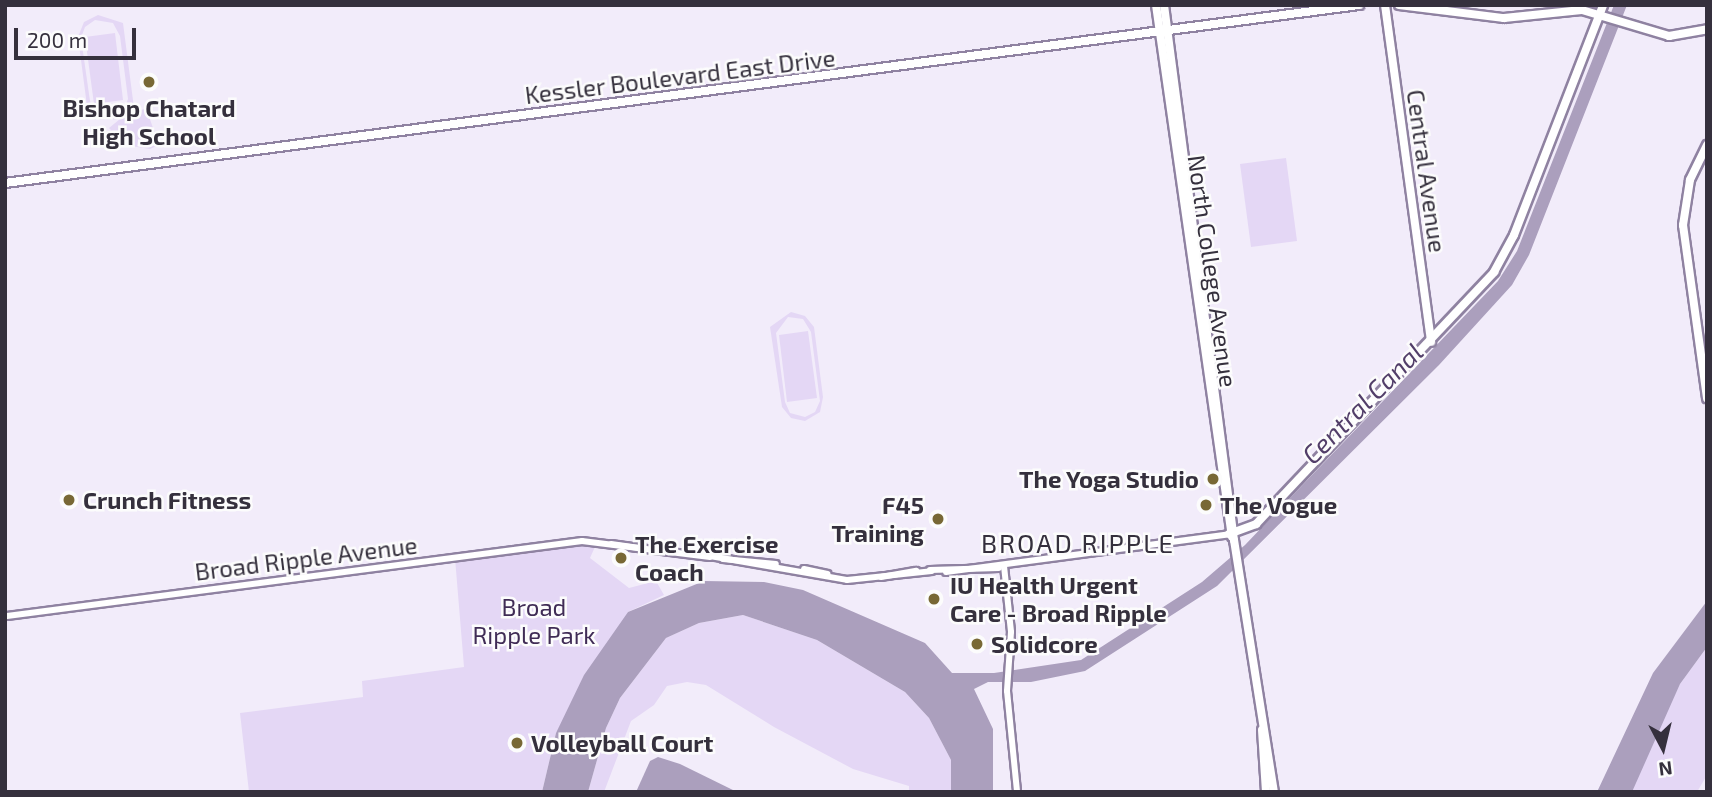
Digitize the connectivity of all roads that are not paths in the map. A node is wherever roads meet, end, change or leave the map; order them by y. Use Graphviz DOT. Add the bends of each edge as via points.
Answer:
graph roads {
  1 [pos="1156,5"];
  2 [pos="1164,5"];
  3 [pos="1359,5"];
  4 [pos="1385,5"];
  5 [pos="1399,5"];
  6 [pos="1603,5"];
  7 [pos="1604,16"];
  8 [pos="1707,29"];
  9 [pos="1164,31"];
  10 [pos="1707,145"];
  11 [pos="5,183"];
  12 [pos="1431,342"];
  13 [pos="1707,398"];
  14 [pos="1234,539"];
  15 [pos="1004,566"];
  16 [pos="6,617"];
  17 [pos="1262,730"];
  18 [pos="1017,792"];
  19 [pos="1266,792"];
  20 [pos="1274,792"];
  1 -- 9 [label="main road, North College Avenue"];
  2 -- 9 [label="main road, North College Avenue"];
  3 -- 9 [label="main road, Kessler Boulevard East Drive"];
  4 -- 12 [label="main road, Central Avenue"];
  5 -- 7 [label="main road" via="1507,18 1572,9"];
  6 -- 7 [label="main road"];
  7 -- 8 [label="main road" via="1674,37"];
  7 -- 12 [label="main road" via="1504,256 1481,290"];
  9 -- 11 [label="main road, Kessler Boulevard East Drive"];
  9 -- 14 [label="main road, North College Avenue"];
  10 -- 13 [label="main road" via="1690,180 1683,225"];
  12 -- 14 [label="main road" via="1256,524"];
  14 -- 15 [label="street, Broad Ripple Avenue"];
  14 -- 17 [label="main road, North College Avenue"];
  15 -- 16 [label="street, Broad Ripple Avenue" via="831,578 710,557 569,543"];
  15 -- 18 [label="street" via="1011,632 1007,685"];
  17 -- 19 [label="main road, North College Avenue"];
  17 -- 20 [label="main road, North College Avenue"];
}
